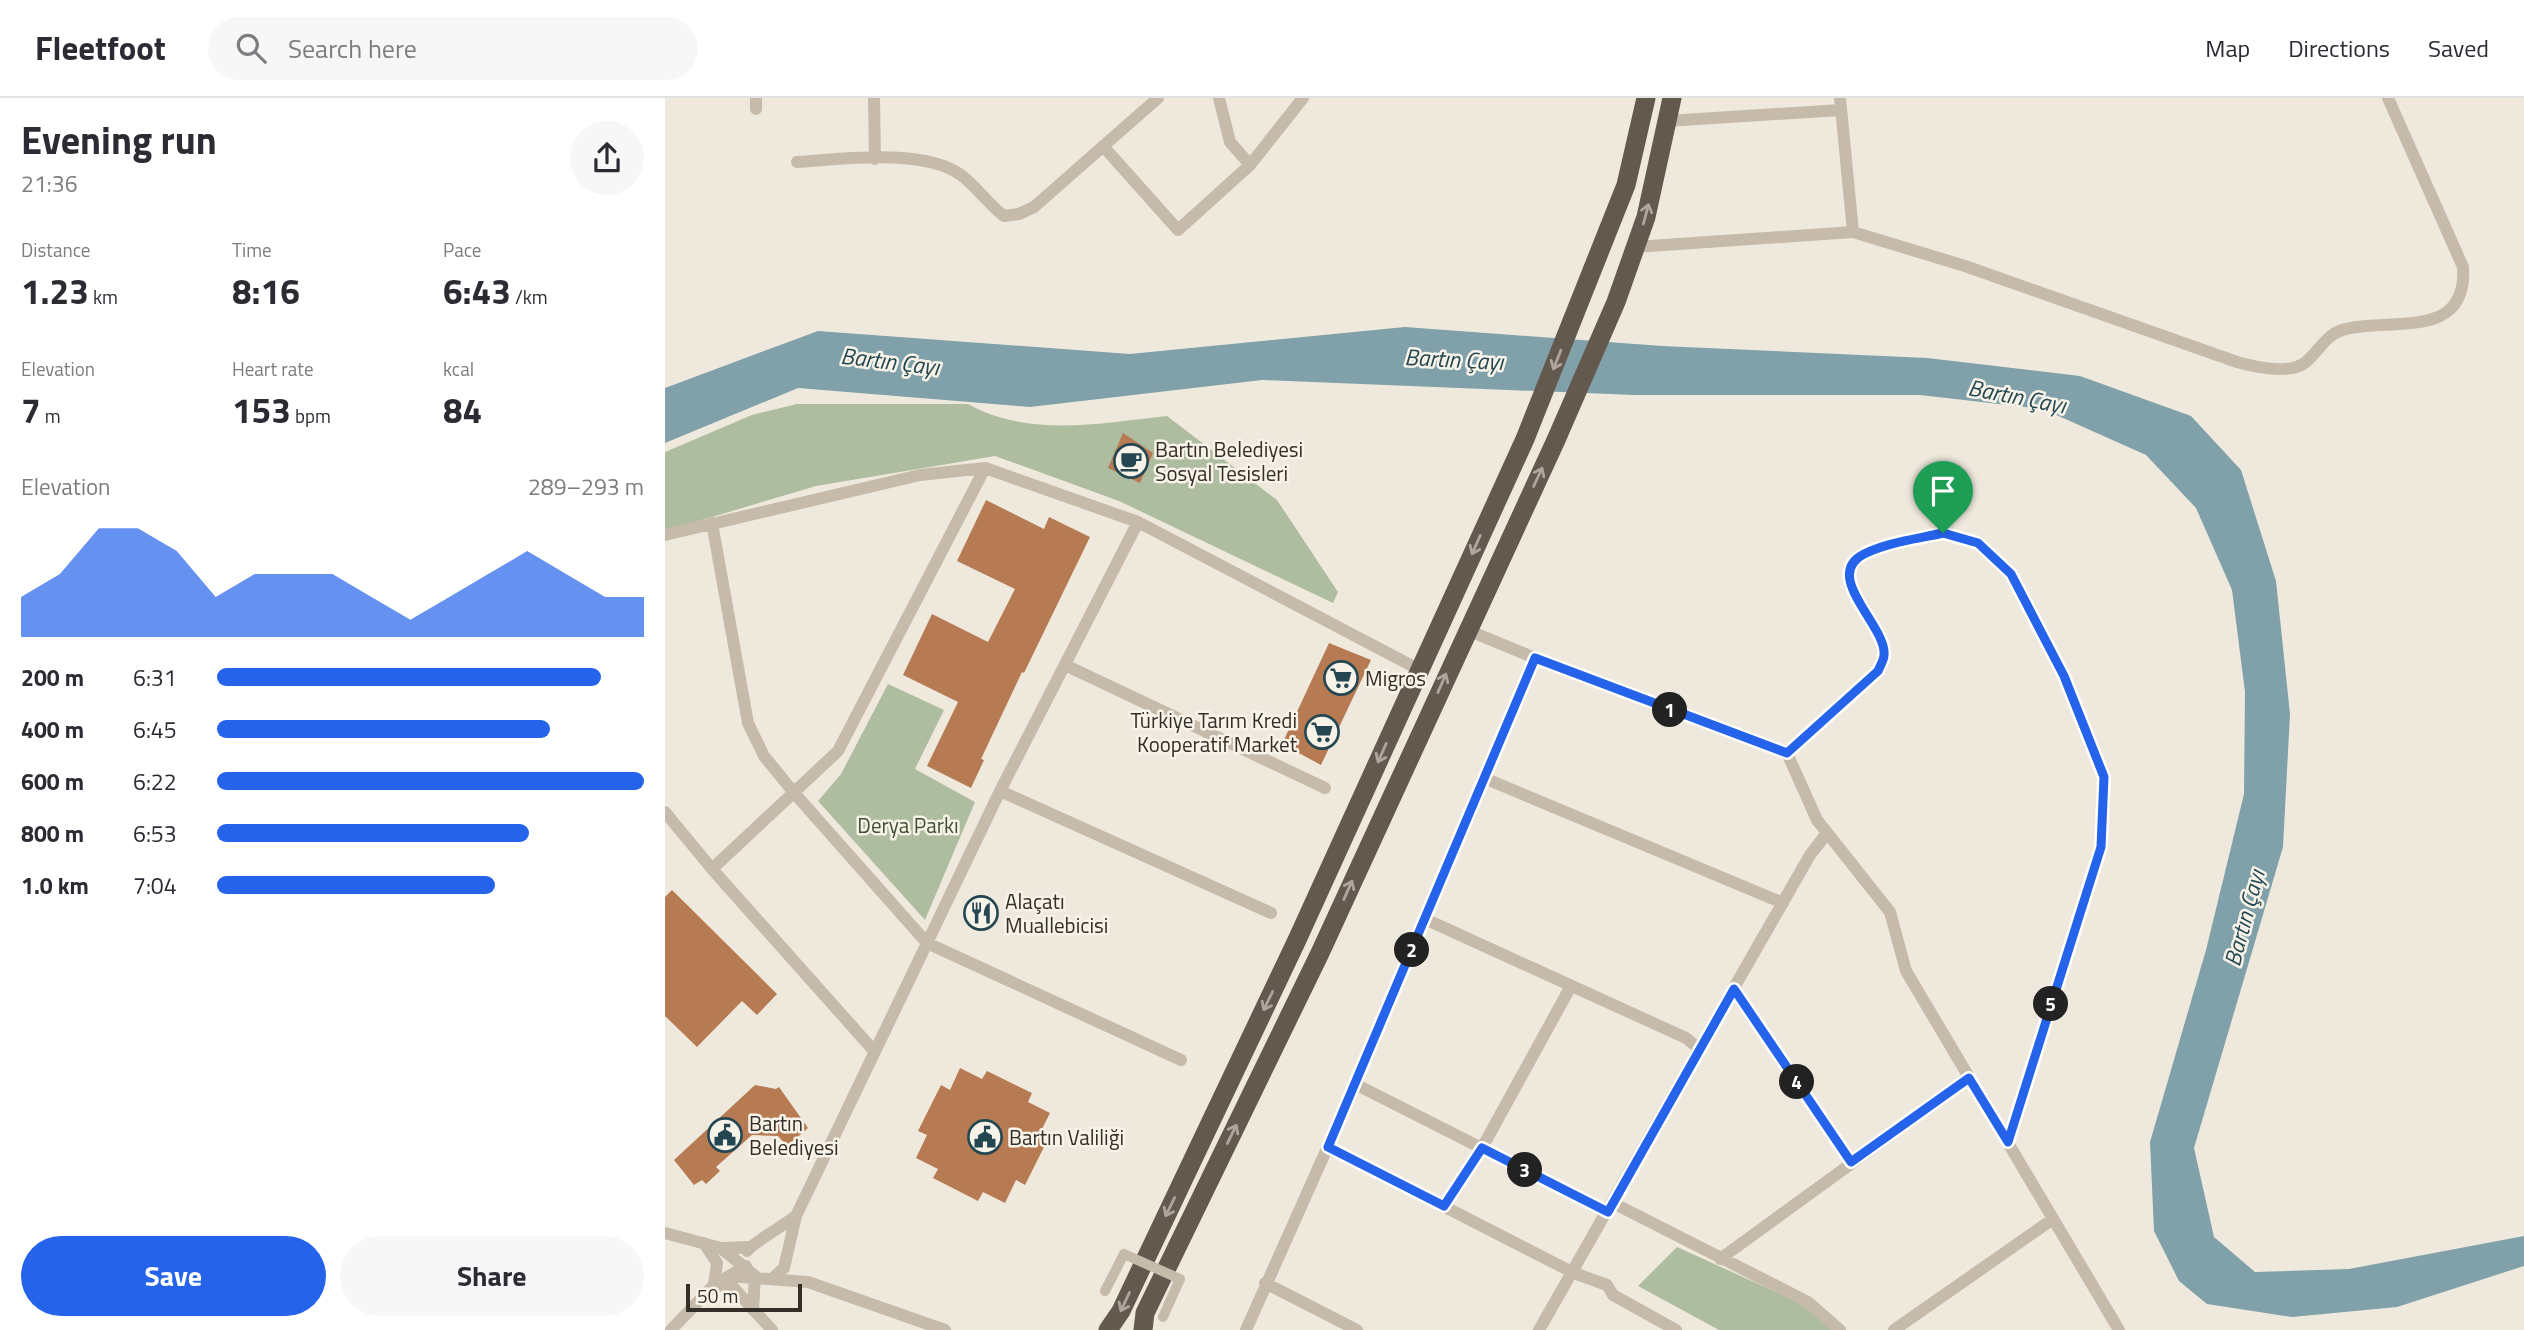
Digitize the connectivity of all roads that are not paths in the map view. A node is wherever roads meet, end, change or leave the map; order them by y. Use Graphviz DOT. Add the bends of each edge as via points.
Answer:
graph roads {
  1 [pos="874,98"];
  2 [pos="1159,98"];
  3 [pos="1219,98"];
  4 [pos="1303,98"];
  5 [pos="1646,98"];
  6 [pos="1672,98"];
  7 [pos="2388,98"];
  8 [pos="1841,104"];
  9 [pos="1667,121"];
  10 [pos="1103,146"];
  11 [pos="875,159"];
  12 [pos="797,162"];
  13 [pos="1250,164"];
  14 [pos="1853,232"];
  15 [pos="1635,247"];
  16 [pos="985,468"];
  17 [pos="1138,522"];
  18 [pos="712,523"];
  19 [pos="665,535"];
  20 [pos="1467,630"];
  21 [pos="1535,658"];
  22 [pos="1065,665"];
  23 [pos="1420,670"];
  24 [pos="1787,753"];
  25 [pos="1484,778"];
  26 [pos="1325,788"];
  27 [pos="1000,791"];
  28 [pos="795,794"];
  29 [pos="665,812"];
  30 [pos="1827,833"];
  31 [pos="712,869"];
  32 [pos="1783,903"];
  33 [pos="1271,913"];
  34 [pos="1425,919"];
  35 [pos="927,943"];
  36 [pos="1571,986"];
  37 [pos="1734,989"];
  38 [pos="1699,1049"];
  39 [pos="876,1052"];
  40 [pos="1181,1060"];
  41 [pos="1969,1078"];
  42 [pos="1355,1084"];
  43 [pos="2008,1142"];
  44 [pos="1328,1147"];
  45 [pos="1482,1148"];
  46 [pos="1851,1162"];
  47 [pos="1444,1206"];
  48 [pos="1610,1208"];
  49 [pos="796,1216"];
  50 [pos="2053,1219"];
  51 [pos="665,1233"];
  52 [pos="767,1238"];
  53 [pos="704,1243"];
  54 [pos="749,1247"];
  55 [pos="721,1248"];
  56 [pos="785,1258"];
  57 [pos="1720,1259"];
  58 [pos="1574,1273"];
  59 [pos="761,1275"];
  60 [pos="808,1282"];
  61 [pos="1265,1283"];
  62 [pos="715,1285"];
  63 [pos="1105,1291"];
  64 [pos="753,1310"];
  65 [pos="1163,1317"];
  66 [pos="671,1330"];
  67 [pos="772,1330"];
  68 [pos="945,1330"];
  69 [pos="1108,1330"];
  70 [pos="1143,1330"];
  71 [pos="1246,1330"];
  72 [pos="1357,1330"];
  73 [pos="1539,1330"];
  74 [pos="1675,1330"];
  75 [pos="1840,1330"];
  76 [pos="1894,1330"];
  77 [pos="2119,1330"];
  1 -- 11 [label="street"];
  2 -- 10 [label="street"];
  3 -- 13 [label="street" via="1230,142"];
  4 -- 13 [label="street"];
  5 -- 23 [label="highway, one-way" via="1626,185 1583,297 1525,439"];
  6 -- 9 [label="highway"];
  7 -- 14 [label="street" via="2463,267 2462,286 2454,304 2440,317 2422,323 2344,330 2331,335 2304,364 2276,368 2237,362 1965,266"];
  8 -- 9 [label="street"];
  8 -- 14 [label="street"];
  15 -- 9 [label="highway, one-way"];
  10 -- 11 [label="street" via="1034,207 1004,216 959,174 931,161"];
  10 -- 13 [label="street" via="1178,230"];
  11 -- 12 [label="street"];
  14 -- 15 [label="street"];
  20 -- 15 [label="highway, one-way" via="1556,440"];
  16 -- 17 [label="street"];
  16 -- 18 [label="street" via="920,475"];
  16 -- 28 [label="street" via="838,751"];
  17 -- 22 [label="street"];
  17 -- 23 [label="street"];
  18 -- 19 [label="street"];
  18 -- 28 [label="street" via="748,723 764,756"];
  20 -- 21 [label="street"];
  70 -- 20 [label="highway, one-way" via="1145,1313 1320,953"];
  21 -- 24 [label="street"];
  21 -- 25 [label="street"];
  22 -- 26 [label="street"];
  22 -- 27 [label="street"];
  23 -- 69 [label="highway, one-way" via="1297,940"];
  24 -- 30 [label="street"];
  24 -- 43 [label="street" via="1878,671 1884,655 1880,636 1850,584 1849,570 1860,555 1943,533 1978,543 2011,574 2064,676 2104,777 2101,847"];
  25 -- 32 [label="street"];
  25 -- 34 [label="street"];
  27 -- 33 [label="street"];
  27 -- 35 [label="street"];
  28 -- 31 [label="street"];
  28 -- 35 [label="street"];
  29 -- 31 [label="street"];
  30 -- 32 [label="street"];
  30 -- 41 [label="street" via="1890,912 1906,971"];
  31 -- 39 [label="street"];
  32 -- 37 [label="street"];
  34 -- 36 [label="street"];
  34 -- 42 [label="street"];
  35 -- 39 [label="street"];
  35 -- 40 [label="street"];
  36 -- 38 [label="street" via="1686,1038"];
  36 -- 45 [label="street"];
  37 -- 38 [label="street"];
  37 -- 46 [label="street"];
  38 -- 48 [label="street"];
  39 -- 49 [label="street"];
  41 -- 43 [label="street"];
  41 -- 46 [label="street"];
  42 -- 44 [label="street"];
  42 -- 45 [label="street"];
  43 -- 50 [label="street"];
  44 -- 47 [label="street"];
  44 -- 61 [label="street"];
  45 -- 47 [label="street"];
  45 -- 48 [label="street"];
  46 -- 57 [label="street"];
  47 -- 58 [label="street"];
  48 -- 57 [label="street"];
  48 -- 58 [label="street"];
  49 -- 52 [label="street"];
  49 -- 56 [label="street"];
  50 -- 76 [label="street"];
  50 -- 77 [label="street"];
  51 -- 53 [label="street"];
  52 -- 54 [label="street"];
  52 -- 56 [label="street" via="779,1243"];
  53 -- 55 [label="street"];
  53 -- 62 [label="street" via="717,1264"];
  54 -- 55 [label="street"];
  54 -- 59 [label="street"];
  55 -- 59 [label="street"];
  56 -- 59 [label="street"];
  56 -- 60 [label="street"];
  57 -- 75 [label="street" via="1808,1302"];
  58 -- 73 [label="street"];
  58 -- 74 [label="street" via="1607,1285 1613,1295"];
  59 -- 60 [label="street"];
  59 -- 62 [label="street" via="729,1276"];
  59 -- 64 [label="street" via="753,1294"];
  60 -- 68 [label="street"];
  61 -- 71 [label="street"];
  61 -- 72 [label="street"];
  62 -- 64 [label="street" via="733,1287"];
  62 -- 66 [label="street"];
  63 -- 65 [label="street, bridge" via="1124,1254 1180,1279"];
  64 -- 67 [label="street"];
}
